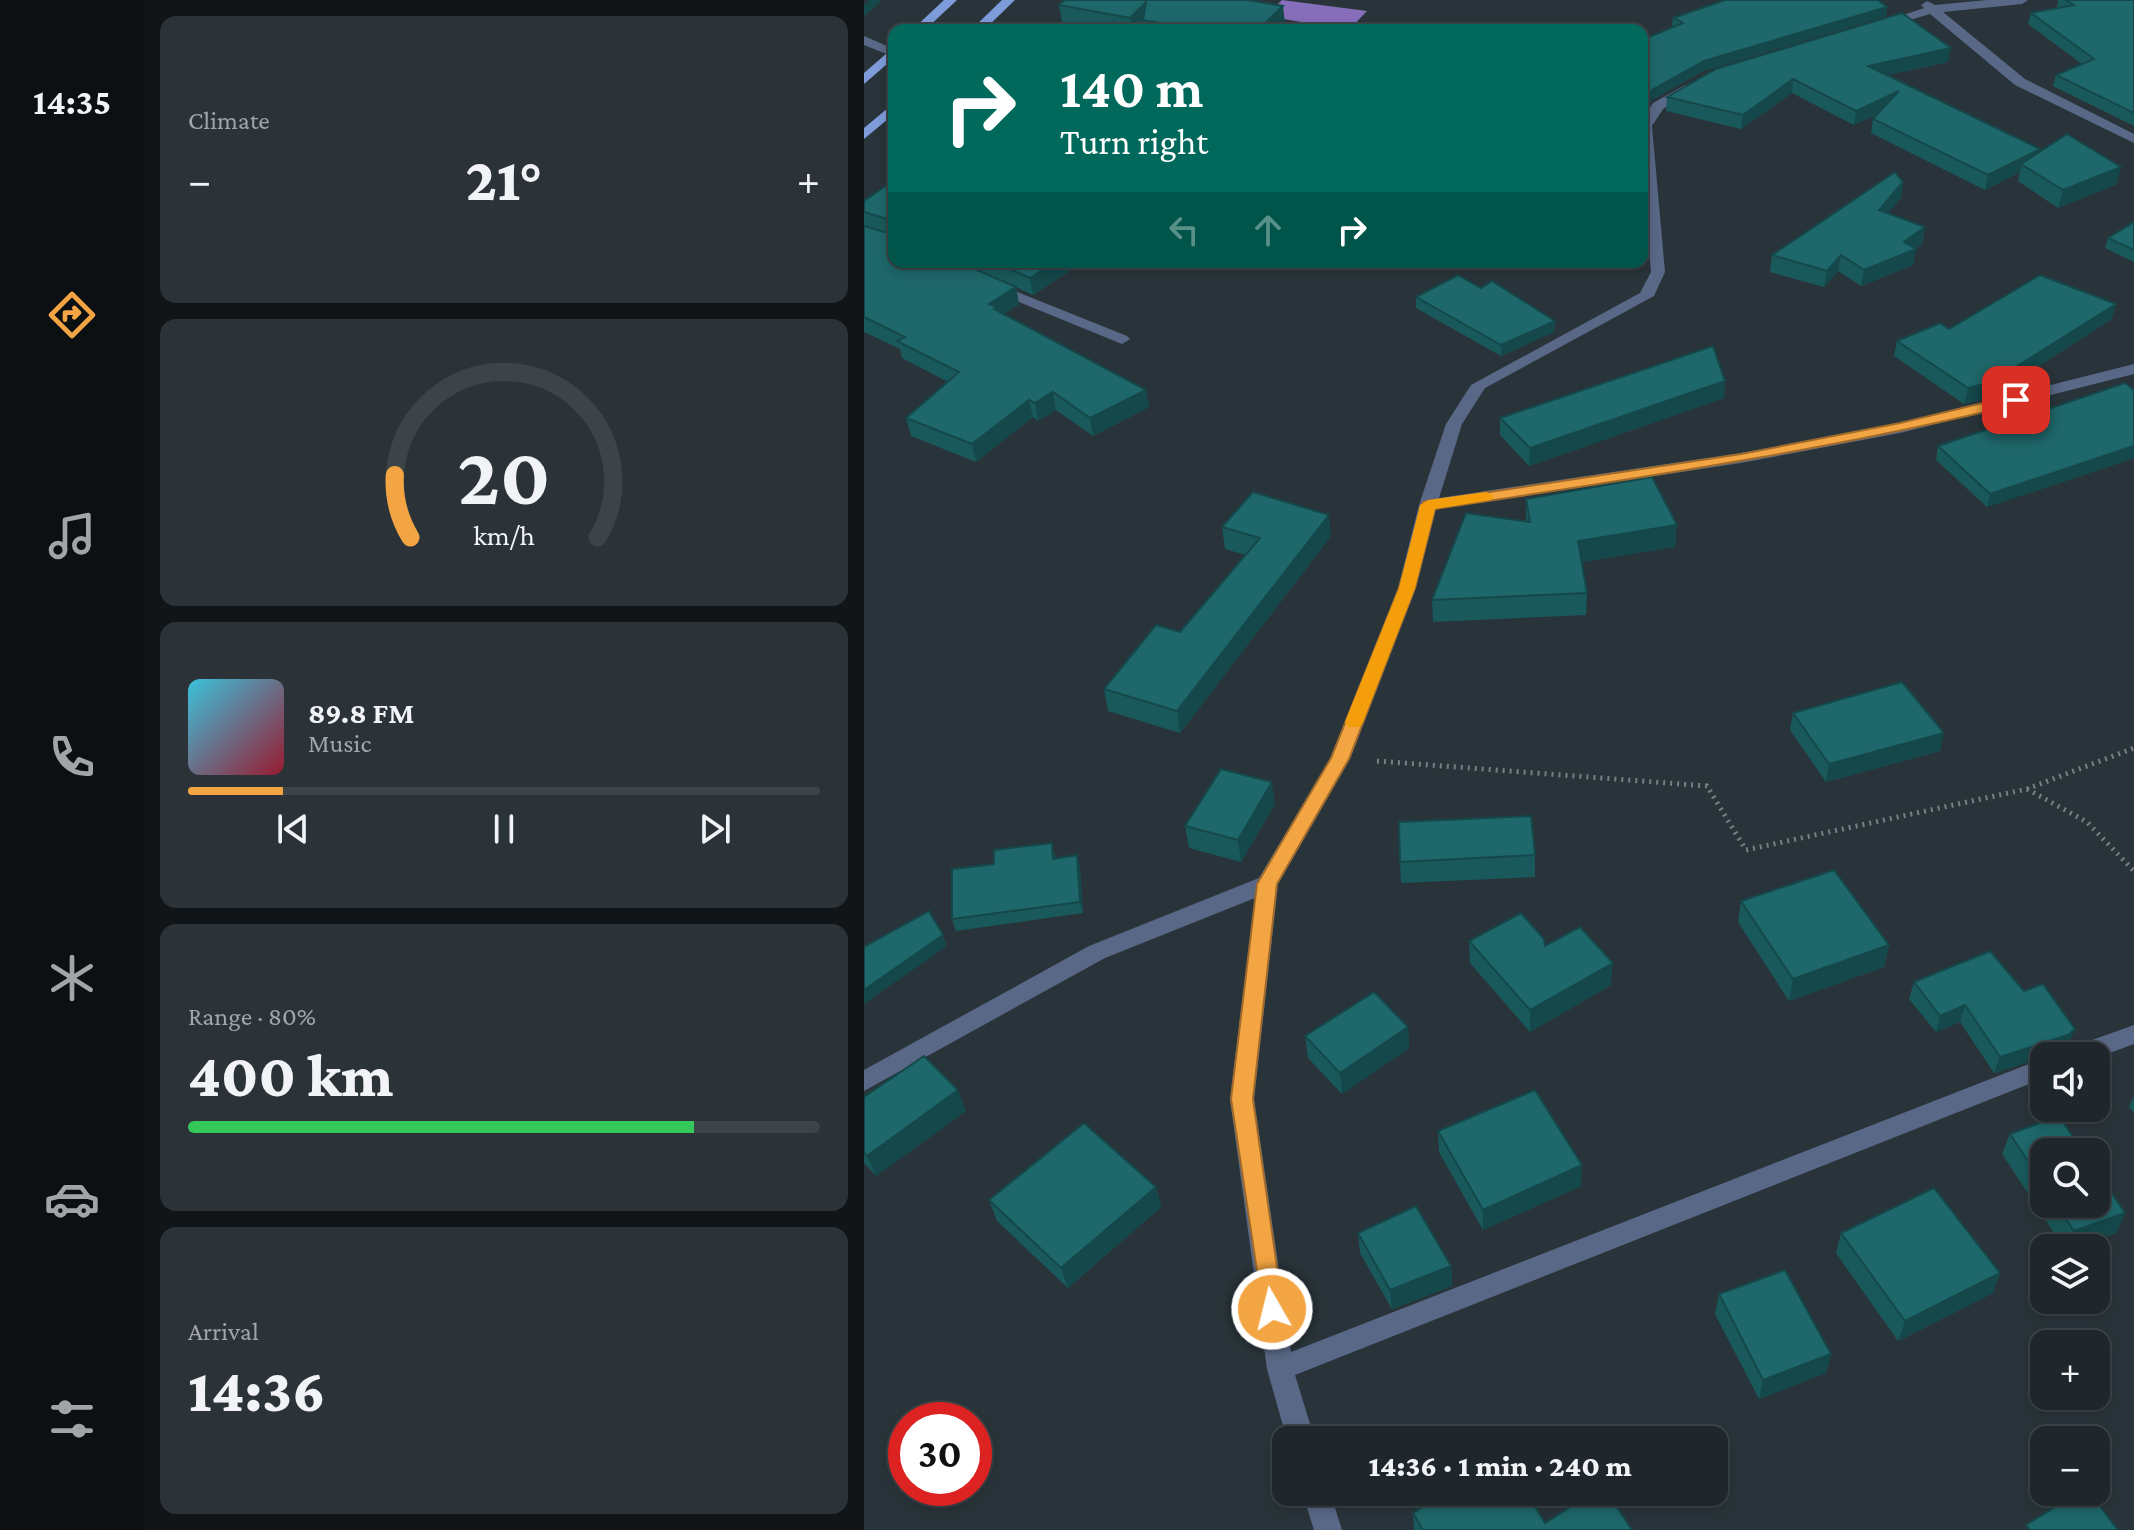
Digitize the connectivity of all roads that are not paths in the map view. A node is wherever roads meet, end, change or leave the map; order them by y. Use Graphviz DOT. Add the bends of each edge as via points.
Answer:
graph roads {
  1 [pos="951,0"];
  2 [pos="1009,0"];
  3 [pos="2022,0"];
  4 [pos="1928,4"];
  5 [pos="925,24"];
  6 [pos="983,24"];
  7 [pos="1860,31"];
  8 [pos="864,40"];
  9 [pos="888,50"];
  10 [pos="888,57"];
  11 [pos="1709,77"];
  12 [pos="864,80"];
  13 [pos="888,113"];
  14 [pos="1648,121"];
  15 [pos="864,135"];
  16 [pos="2134,139"];
  17 [pos="1648,160"];
  18 [pos="978,280"];
  19 [pos="1122,339"];
  20 [pos="2134,369"];
  21 [pos="1428,505"];
  22 [pos="1267,884"];
  23 [pos="2134,1034"];
  24 [pos="2110,1043"];
  25 [pos="2030,1074"];
  26 [pos="864,1081"];
  27 [pos="1280,1369"];
  28 [pos="1297,1426"];
  29 [pos="1320,1506"];
  30 [pos="1328,1530"];
  1 -- 5 [label="main road"];
  2 -- 6 [label="main road"];
  3 -- 4 [label="street"];
  4 -- 7 [label="street"];
  4 -- 16 [label="street" via="2020,82"];
  8 -- 9 [label="street"];
  10 -- 12 [label="main road"];
  11 -- 14 [label="street" via="1658,106"];
  13 -- 15 [label="main road"];
  17 -- 21 [label="street" via="1658,272 1646,296 1479,385 1454,424"];
  18 -- 19 [label="street"];
  20 -- 21 [label="street" via="1814,445"];
  21 -- 22 [label="street" via="1407,588 1340,759"];
  22 -- 26 [label="street" via="1097,952"];
  22 -- 27 [label="street" via="1242,1099"];
  23 -- 24 [label="street"];
  25 -- 27 [label="street"];
  27 -- 28 [label="street"];
  29 -- 30 [label="street"];
}
